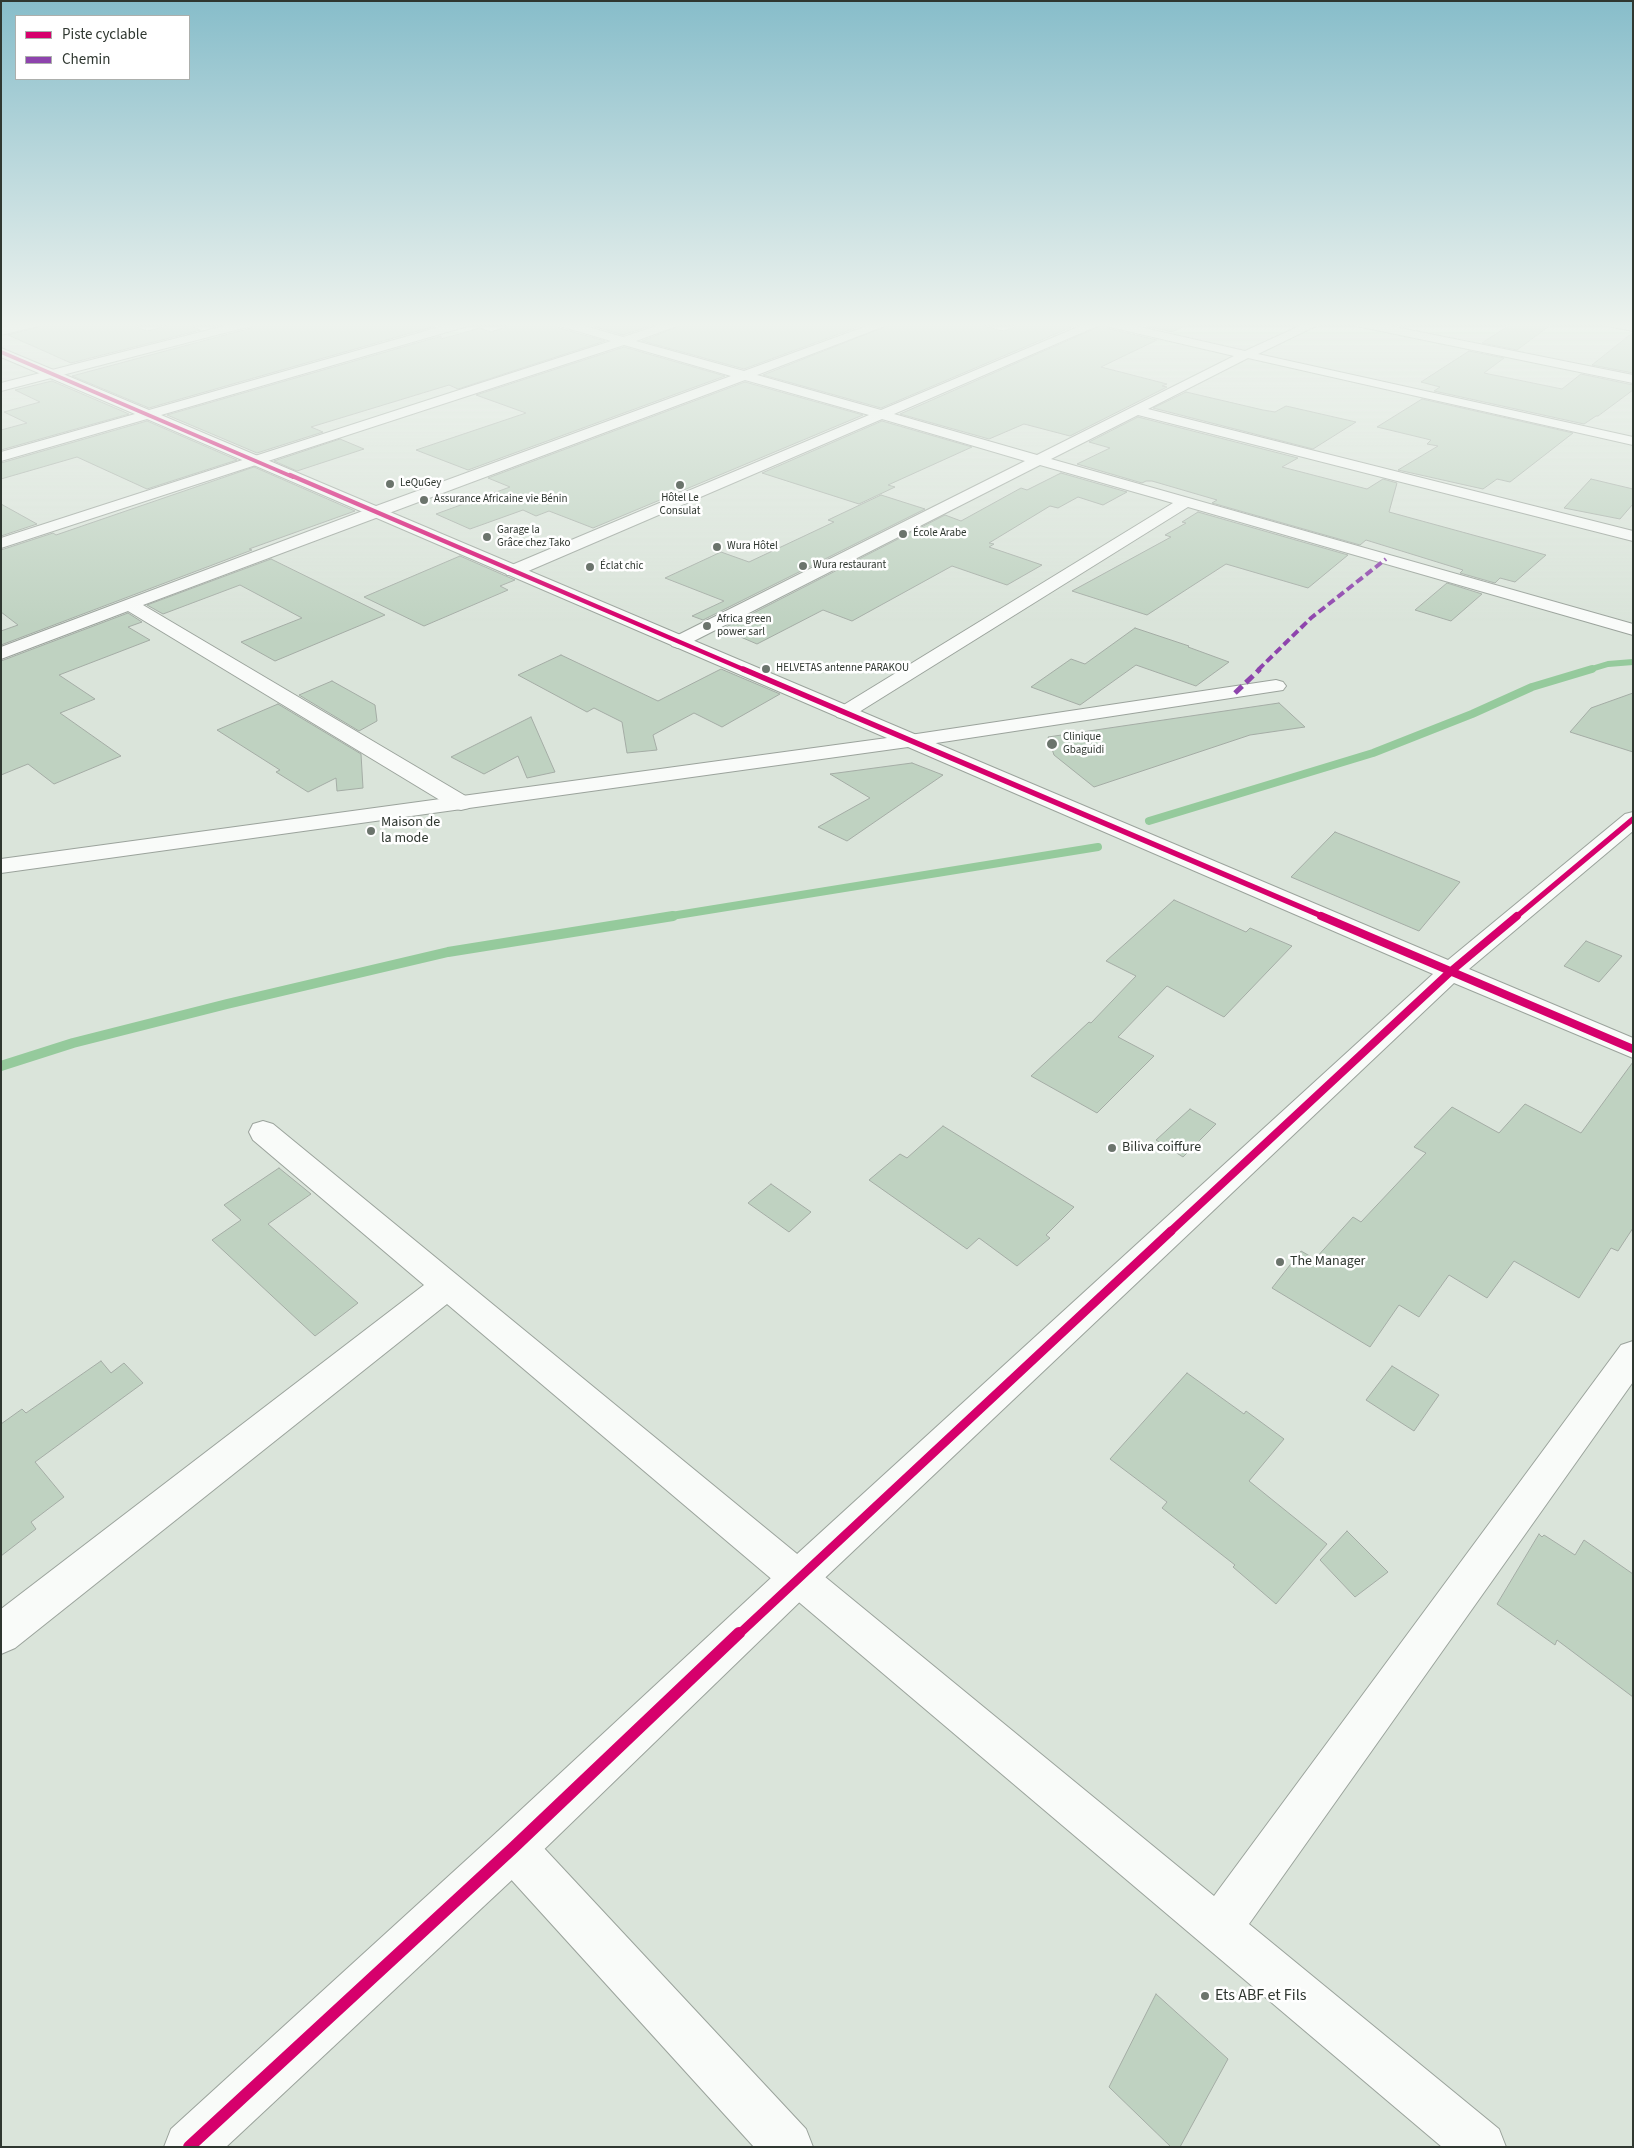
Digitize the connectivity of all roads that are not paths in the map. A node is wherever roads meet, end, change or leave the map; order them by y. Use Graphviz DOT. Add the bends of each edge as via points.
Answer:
graph roads {
  1 [pos="116,424"];
  2 [pos="169,424"];
  3 [pos="368,424"];
  4 [pos="613,424"];
  5 [pos="863,424"];
  6 [pos="912,424"];
  7 [pos="1108,424"];
  8 [pos="1192,424"];
  9 [pos="1557,424"];
  10 [pos="1633,441"];
  11 [pos="1,457"];
  12 [pos="1038,460"];
  13 [pos="254,461"];
  14 [pos="1186,502"];
  15 [pos="374,512"];
  16 [pos="1633,536"];
  17 [pos="1,543"];
  18 [pos="512,571"];
  19 [pos="129,604"];
  20 [pos="1633,630"];
  21 [pos="678,642"];
  22 [pos="1,652"];
  23 [pos="1276,686"];
  24 [pos="844,713"];
  25 [pos="910,741"];
  26 [pos="462,803"];
  27 [pos="1633,819"];
  28 [pos="1,866"];
  29 [pos="1450,972"];
  30 [pos="1633,1049"];
  31 [pos="263,1132"];
  32 [pos="447,1285"];
  33 [pos="1633,1355"];
  34 [pos="798,1578"];
  35 [pos="1,1634"];
  36 [pos="513,1848"];
  37 [pos="1219,1928"];
  38 [pos="189,2147"];
  39 [pos="788,2147"];
  40 [pos="1481,2147"];
  1 -- 11 [label="street"];
  2 -- 13 [label="street"];
  3 -- 13 [label="street"];
  4 -- 15 [label="street"];
  5 -- 18 [label="street"];
  6 -- 12 [label="street"];
  7 -- 12 [label="street"];
  8 -- 16 [label="street"];
  9 -- 10 [label="street"];
  12 -- 14 [label="street"];
  12 -- 21 [label="street"];
  13 -- 15 [label="street"];
  13 -- 17 [label="street"];
  14 -- 20 [label="street"];
  14 -- 24 [label="street"];
  15 -- 18 [label="street"];
  15 -- 19 [label="street"];
  18 -- 21 [label="street"];
  19 -- 22 [label="street"];
  19 -- 26 [label="street"];
  21 -- 24 [label="street"];
  23 -- 25 [label="street"];
  24 -- 25 [label="street"];
  25 -- 26 [label="street"];
  25 -- 29 [label="street"];
  26 -- 28 [label="street"];
  27 -- 29 [label="street"];
  29 -- 30 [label="street"];
  29 -- 34 [label="street"];
  31 -- 32 [label="street"];
  32 -- 34 [label="street"];
  32 -- 35 [label="street"];
  33 -- 37 [label="street"];
  34 -- 36 [label="street"];
  34 -- 37 [label="street"];
  36 -- 38 [label="street"];
  36 -- 39 [label="street"];
  37 -- 40 [label="street"];
}
